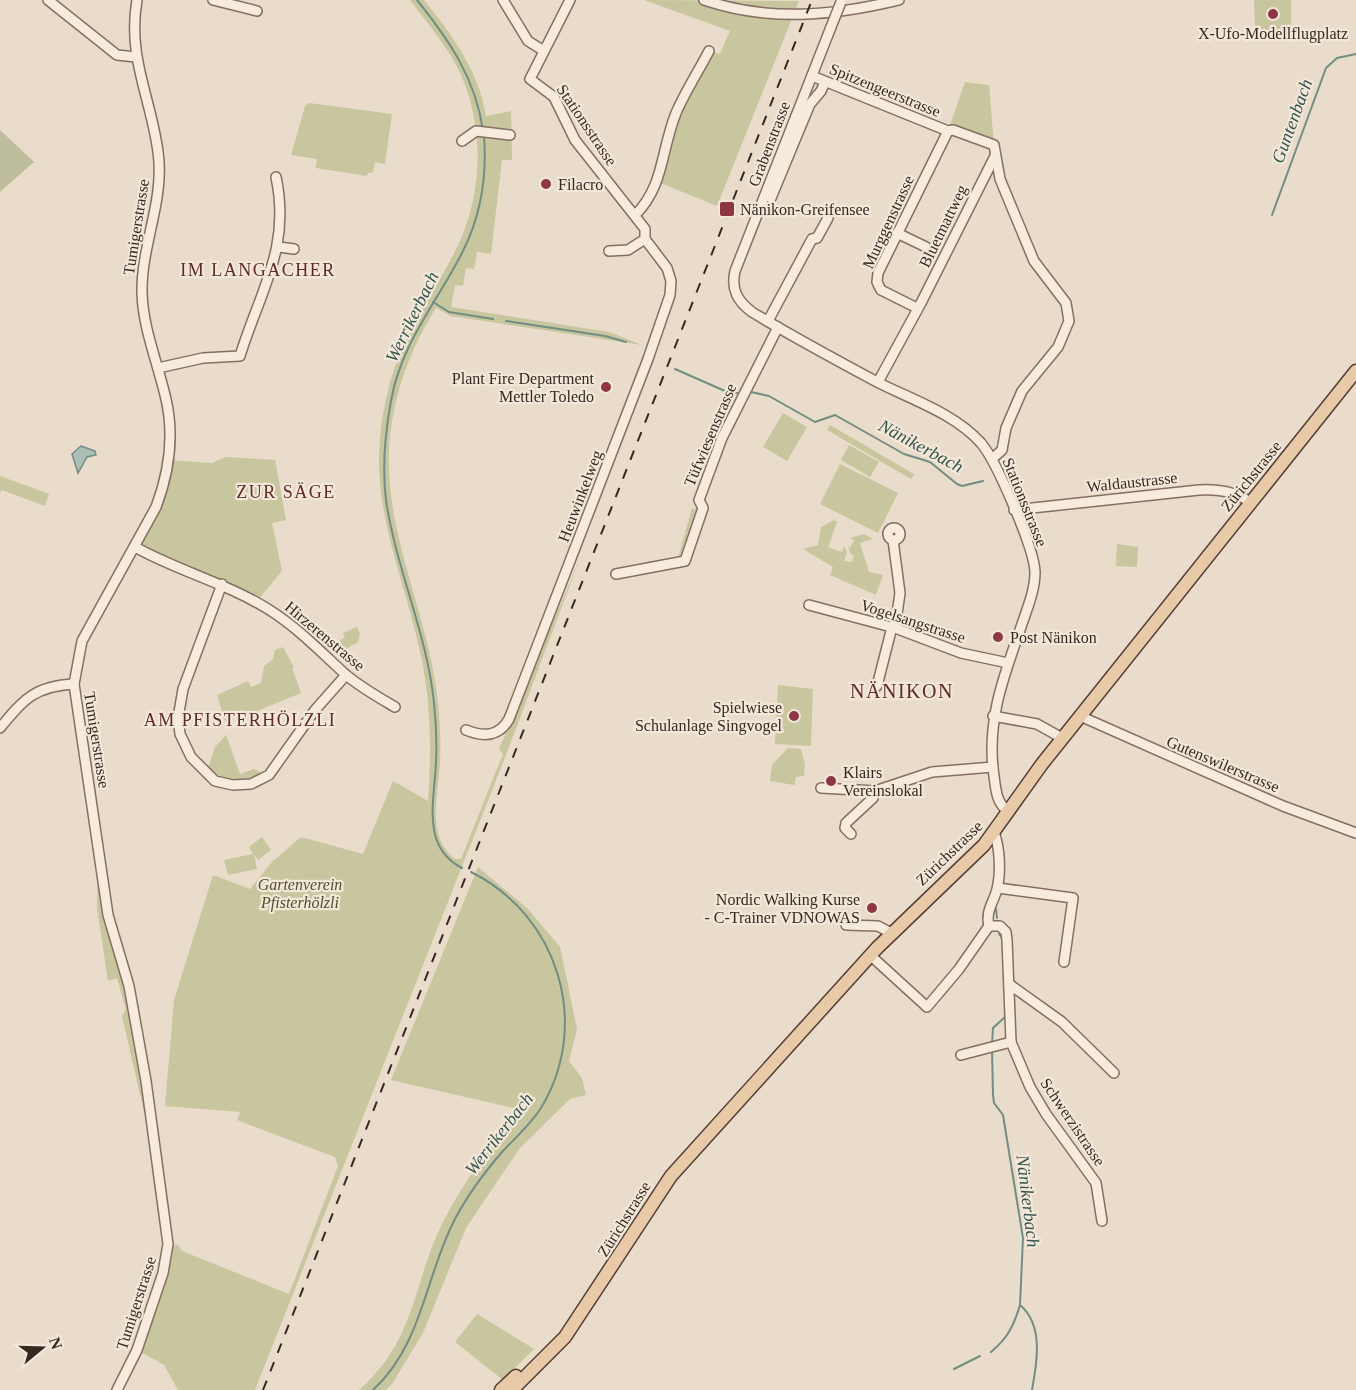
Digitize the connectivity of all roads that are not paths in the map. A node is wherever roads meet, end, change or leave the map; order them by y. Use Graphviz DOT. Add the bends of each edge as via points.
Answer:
graph roads {
  1 [pos="48,0"];
  2 [pos="137,0"];
  3 [pos="213,0"];
  4 [pos="503,0"];
  5 [pos="570,0"];
  6 [pos="704,0"];
  7 [pos="899,0"];
  8 [pos="841,1"];
  9 [pos="256,11"];
  10 [pos="544,51"];
  11 [pos="709,51"];
  12 [pos="136,57"];
  13 [pos="812,76"];
  14 [pos="825,82"];
  15 [pos="948,131"];
  16 [pos="510,135"];
  17 [pos="462,141"];
  18 [pos="994,156"];
  19 [pos="276,177"];
  20 [pos="635,215"];
  21 [pos="828,218"];
  22 [pos="897,233"];
  23 [pos="645,239"];
  24 [pos="279,247"];
  25 [pos="926,247"];
  26 [pos="294,249"];
  27 [pos="609,251"];
  28 [pos="738,262"];
  29 [pos="738,299"];
  30 [pos="917,308"];
  31 [pos="768,321"];
  32 [pos="778,327"];
  33 [pos="158,368"];
  34 [pos="1356,371"];
  35 [pos="878,382"];
  36 [pos="992,459"];
  37 [pos="1251,503"];
  38 [pos="1014,510"];
  39 [pos="893,540"];
  40 [pos="135,547"];
  41 [pos="616,574"];
  42 [pos="222,584"];
  43 [pos="808,604"];
  44 [pos="893,627"];
  45 [pos="1008,663"];
  46 [pos="346,675"];
  47 [pos="74,684"];
  48 [pos="878,686"];
  49 [pos="395,707"];
  50 [pos="993,716"];
  51 [pos="1080,716"];
  52 [pos="0,728"];
  53 [pos="466,730"];
  54 [pos="1062,738"];
  55 [pos="993,767"];
  56 [pos="821,788"];
  57 [pos="875,791"];
  58 [pos="1009,812"];
  59 [pos="994,832"];
  60 [pos="1356,833"];
  61 [pos="850,834"];
  62 [pos="998,888"];
  63 [pos="846,925"];
  64 [pos="989,926"];
  65 [pos="891,933"];
  66 [pos="870,955"];
  67 [pos="1064,962"];
  68 [pos="1009,984"];
  69 [pos="1011,1042"];
  70 [pos="961,1055"];
  71 [pos="1114,1073"];
  72 [pos="1102,1221"];
  73 [pos="576,1320"];
  74 [pos="117,1390"];
  75 [pos="501,1390"];
  76 [pos="512,1390"];
  1 -- 12 [label="street" via="117,56"];
  2 -- 12 [label="street, Tumigerstrasse"];
  3 -- 9 [label="street"];
  4 -- 10 [label="street" via="528,41"];
  5 -- 10 [label="street"];
  6 -- 7 [label="street" via="763,14 813,15"];
  8 -- 13 [label="street, Grabenstrasse, bridge"];
  10 -- 20 [label="street, Stationsstrasse" via="530,79 554,97 575,140"];
  11 -- 20 [label="street" via="676,113 657,186"];
  12 -- 33 [label="street, Tumigerstrasse" via="158,154 158,190 142,291"];
  13 -- 14 [label="street, Spitzengeerstrasse"];
  13 -- 28 [label="street, Grabenstrasse"];
  14 -- 15 [label="street, Spitzengeerstrasse"];
  14 -- 28 [label="street" via="810,104 749,252"];
  15 -- 18 [label="street, Spitzengeerstrasse" via="994,145"];
  15 -- 22 [label="street, Murggenstrasse"];
  16 -- 17 [label="street" via="476,131"];
  18 -- 30 [label="street, Bluetmattweg"];
  18 -- 36 [label="street" via="1034,261 1069,312 1061,342 1022,391 1006,428 1002,450"];
  19 -- 24 [label="street" via="281,204"];
  20 -- 23 [label="street, Stationsstrasse" via="645,230"];
  21 -- 31 [label="street" via="817,238 812,239"];
  22 -- 25 [label="street"];
  22 -- 30 [label="street, Murggenstrasse" via="877,282 881,290"];
  23 -- 27 [label="street" via="628,250"];
  23 -- 53 [label="street, Heuwinkelweg" via="667,268 671,288 648,359 509,719 493,734 479,735"];
  24 -- 26 [label="street"];
  24 -- 33 [label="street" via="240,356 203,358"];
  28 -- 29 [label="street, Grabenstrasse" via="733,280"];
  29 -- 31 [label="street, Stationsstrasse"];
  30 -- 35 [label="street, Bluetmattweg"];
  31 -- 32 [label="street, Stationsstrasse"];
  32 -- 35 [label="street, Stationsstrasse"];
  32 -- 41 [label="street, Tüfwiesenstrasse" via="722,438 699,500 703,508 685,561"];
  33 -- 40 [label="street, Tumigerstrasse" via="169,410 170,460 156,507"];
  34 -- 37 [label="main road, Zürichstrasse"];
  35 -- 36 [label="street, Stationsstrasse" via="956,423"];
  36 -- 38 [label="street, Stationsstrasse"];
  37 -- 38 [label="street, Waldaustrasse" via="1238,494 1199,490"];
  37 -- 51 [label="main road, Zürichstrasse"];
  38 -- 45 [label="street, Stationsstrasse" via="1035,573"];
  39 -- 44 [label="street" via="900,593"];
  40 -- 42 [label="street, Hirzerenstrasse" via="174,567"];
  40 -- 47 [label="street, Tumigerstrasse" via="82,641"];
  42 -- 46 [label="street, Hirzerenstrasse" via="289,623"];
  42 -- 46 [label="street" via="181,693 178,718 180,734 191,757 214,781 251,784 269,775 315,710"];
  43 -- 44 [label="street, Vogelsangstrasse"];
  44 -- 45 [label="street, Vogelsangstrasse" via="961,653"];
  44 -- 48 [label="street"];
  45 -- 50 [label="street, Stationsstrasse"];
  46 -- 49 [label="street, Hirzerenstrasse"];
  47 -- 52 [label="street" via="37,691"];
  47 -- 74 [label="street, Tumigerstrasse" via="108,915 129,986 146,1081 168,1244 163,1273 137,1350"];
  50 -- 54 [label="street" via="1038,724"];
  50 -- 55 [label="street, Stationsstrasse"];
  51 -- 54 [label="main road, Zürichstrasse"];
  51 -- 60 [label="street, Gutenswilerstrasse" via="1282,806"];
  54 -- 58 [label="main road, Zürichstrasse"];
  55 -- 57 [label="street" via="932,772"];
  55 -- 58 [label="street, Stationsstrasse" via="999,802"];
  56 -- 57 [label="street"];
  57 -- 61 [label="street" via="873,798 846,823"];
  58 -- 59 [label="main road, Zürichstrasse"];
  59 -- 62 [label="street" via="998,842"];
  59 -- 65 [label="main road, Zürichstrasse"];
  62 -- 64 [label="street" via="991,900"];
  62 -- 67 [label="street" via="1073,898"];
  63 -- 65 [label="street" via="882,927"];
  64 -- 66 [label="street" via="960,969 927,1007"];
  64 -- 68 [label="street, Schwerzistrasse" via="1000,926 1006,932"];
  65 -- 66 [label="main road, Zürichstrasse"];
  66 -- 73 [label="main road, Zürichstrasse" via="671,1176"];
  68 -- 69 [label="street, Schwerzistrasse"];
  68 -- 71 [label="street" via="1062,1022"];
  69 -- 70 [label="street"];
  69 -- 72 [label="street, Schwerzistrasse" via="1046,1114 1096,1183"];
  73 -- 75 [label="main road, Zürichstrasse"];
  73 -- 76 [label="main road, Zürichstrasse" via="565,1337"];
}
